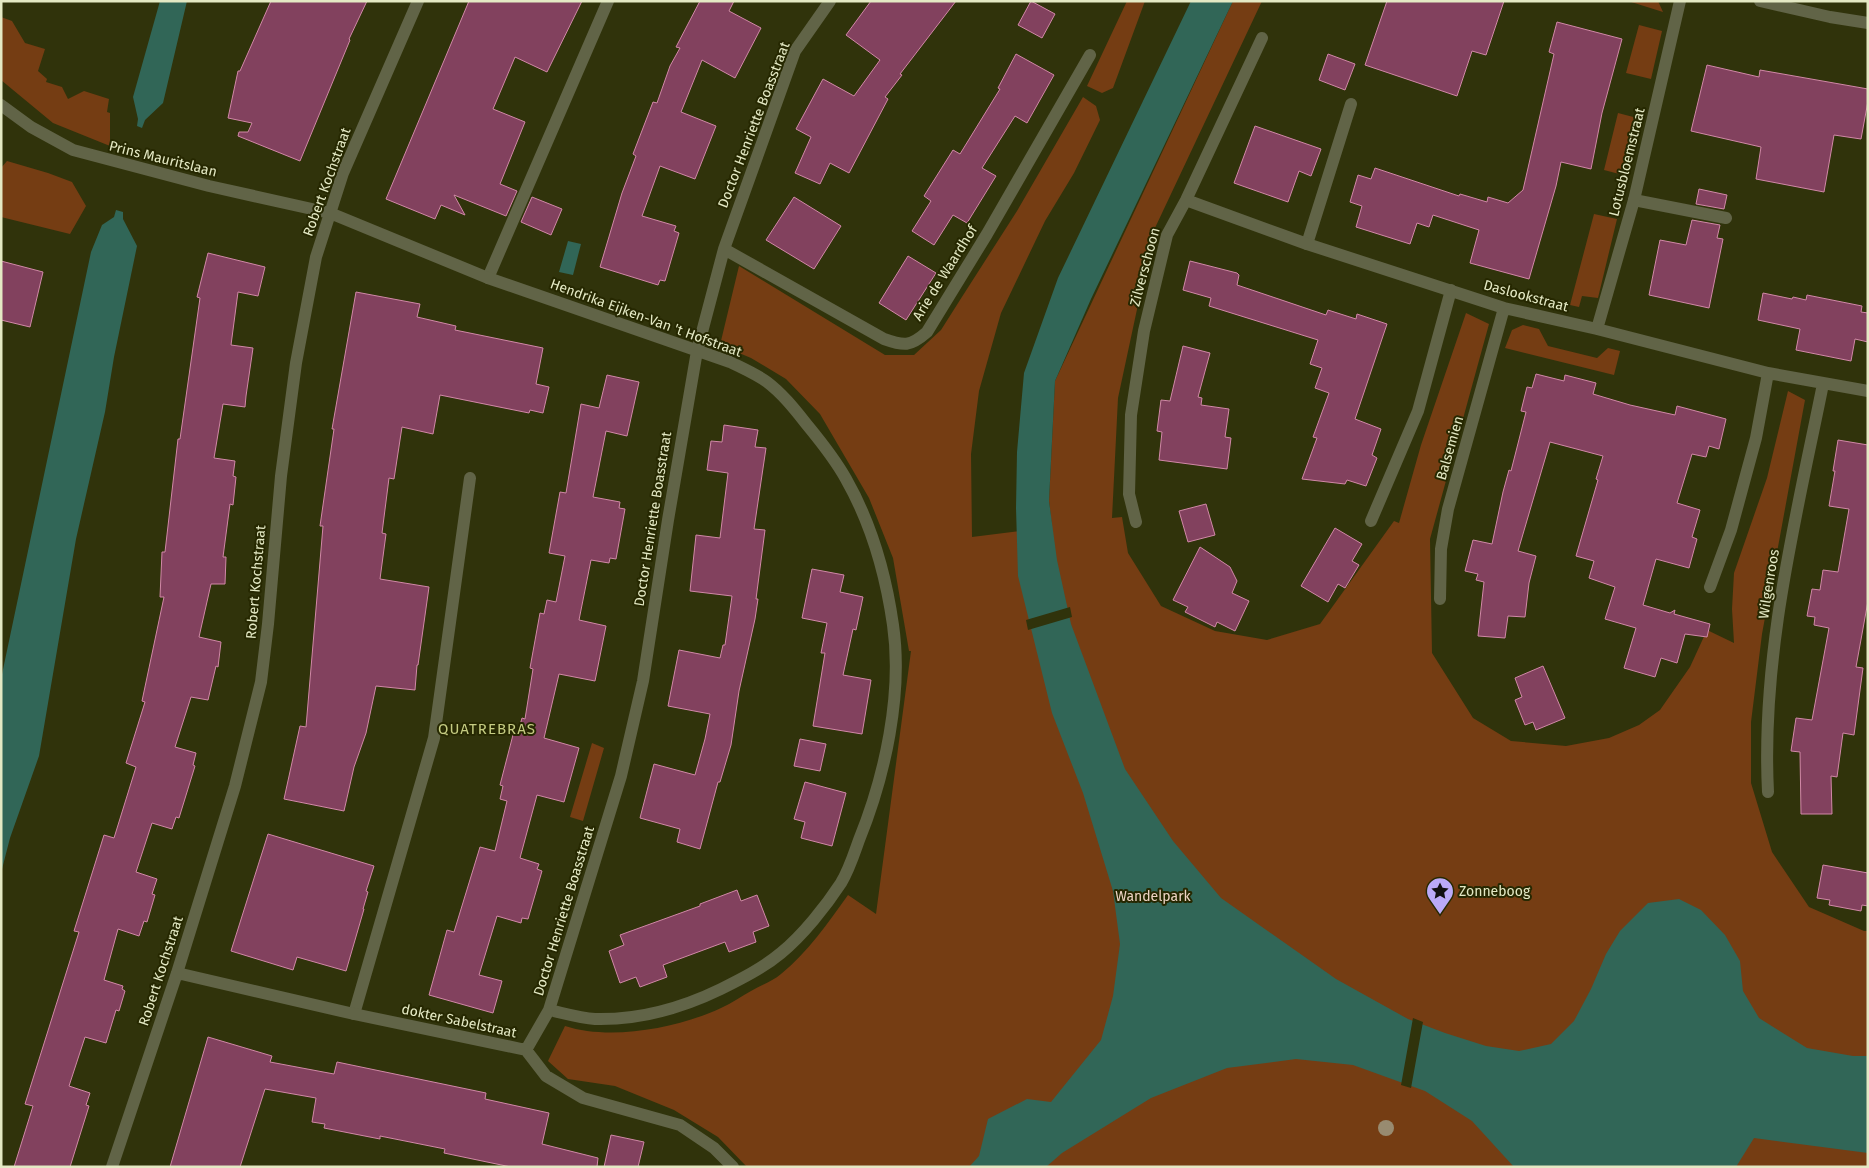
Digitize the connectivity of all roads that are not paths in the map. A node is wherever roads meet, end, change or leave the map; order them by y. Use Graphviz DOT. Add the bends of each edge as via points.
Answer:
graph roads {
  1 [pos="418,1"];
  2 [pos="608,1"];
  3 [pos="830,1"];
  4 [pos="1680,1"];
  5 [pos="1760,1"];
  6 [pos="1868,23"];
  7 [pos="1262,38"];
  8 [pos="1090,55"];
  9 [pos="1351,104"];
  10 [pos="1,105"];
  11 [pos="1186,200"];
  12 [pos="1634,200"];
  13 [pos="330,213"];
  14 [pos="1726,218"];
  15 [pos="1307,244"];
  16 [pos="724,249"];
  17 [pos="488,278"];
  18 [pos="1451,290"];
  19 [pos="1504,308"];
  20 [pos="1597,329"];
  21 [pos="697,351"];
  22 [pos="1768,373"];
  23 [pos="1823,384"];
  24 [pos="1868,391"];
  25 [pos="470,478"];
  26 [pos="1371,521"];
  27 [pos="1136,522"];
  28 [pos="1710,587"];
  29 [pos="1440,599"];
  30 [pos="1768,792"];
  31 [pos="177,973"];
  32 [pos="549,1010"];
  33 [pos="354,1014"];
  34 [pos="526,1050"];
  35 [pos="112,1167"];
  36 [pos="733,1167"];
  1 -- 13 [label="street, Robert Kochstraat" via="343,173"];
  2 -- 17 [label="street"];
  3 -- 16 [label="street, Doctor Henriette Boasstraat" via="795,50"];
  4 -- 12 [label="street, Lotusbloemstraat"];
  5 -- 6 [label="street"];
  7 -- 11 [label="street, Zilverschoon"];
  8 -- 16 [label="street, Arie de Waardhof" via="988,234 927,332 915,342 902,345 884,339"];
  9 -- 15 [label="street"];
  10 -- 13 [label="street, Prins Mauritslaan" via="73,150 209,186"];
  11 -- 15 [label="street, Daslookstraat"];
  11 -- 27 [label="street, Zilverschoon" via="1167,235 1144,331 1131,415 1129,494"];
  12 -- 14 [label="street"];
  12 -- 20 [label="street, Lotusbloemstraat"];
  13 -- 17 [label="street, Hendrika Eijken-Van 't Hofstraat"];
  13 -- 31 [label="street, Robert Kochstraat" via="316,257 296,363 281,476 261,682 235,786"];
  15 -- 18 [label="street, Daslookstraat"];
  16 -- 21 [label="street, Doctor Henriette Boasstraat"];
  17 -- 21 [label="street, Hendrika Eijken-Van 't Hofstraat"];
  18 -- 19 [label="street, Daslookstraat"];
  18 -- 26 [label="street" via="1418,411"];
  19 -- 20 [label="street, Daslookstraat"];
  19 -- 29 [label="street, Balsemien" via="1448,509 1441,549"];
  20 -- 22 [label="street, Daslookstraat"];
  21 -- 32 [label="street, Doctor Henriette Boasstraat" via="643,681 621,776"];
  21 -- 32 [label="street, Hendrika Eijken-Van 't Hofstraat" via="730,362 766,382 792,406 846,478 862,512 893,625 896,656 884,761 869,815 842,881 813,920 781,953 740,980 695,1002 640,1016 593,1019"];
  22 -- 23 [label="street, Daslookstraat"];
  22 -- 28 [label="street" via="1756,438 1731,530"];
  23 -- 24 [label="street, Daslookstraat"];
  23 -- 30 [label="street, Wilgenroos" via="1774,647 1766,733"];
  25 -- 33 [label="street" via="434,738"];
  31 -- 33 [label="street, dokter Sabelstraat"];
  31 -- 35 [label="street, Robert Kochstraat"];
  32 -- 34 [label="street, Doctor Henriette Boasstraat"];
  33 -- 34 [label="street, dokter Sabelstraat"];
  34 -- 36 [label="street, dokter Sabelstraat" via="546,1076 583,1098 680,1125 714,1148"];
}
